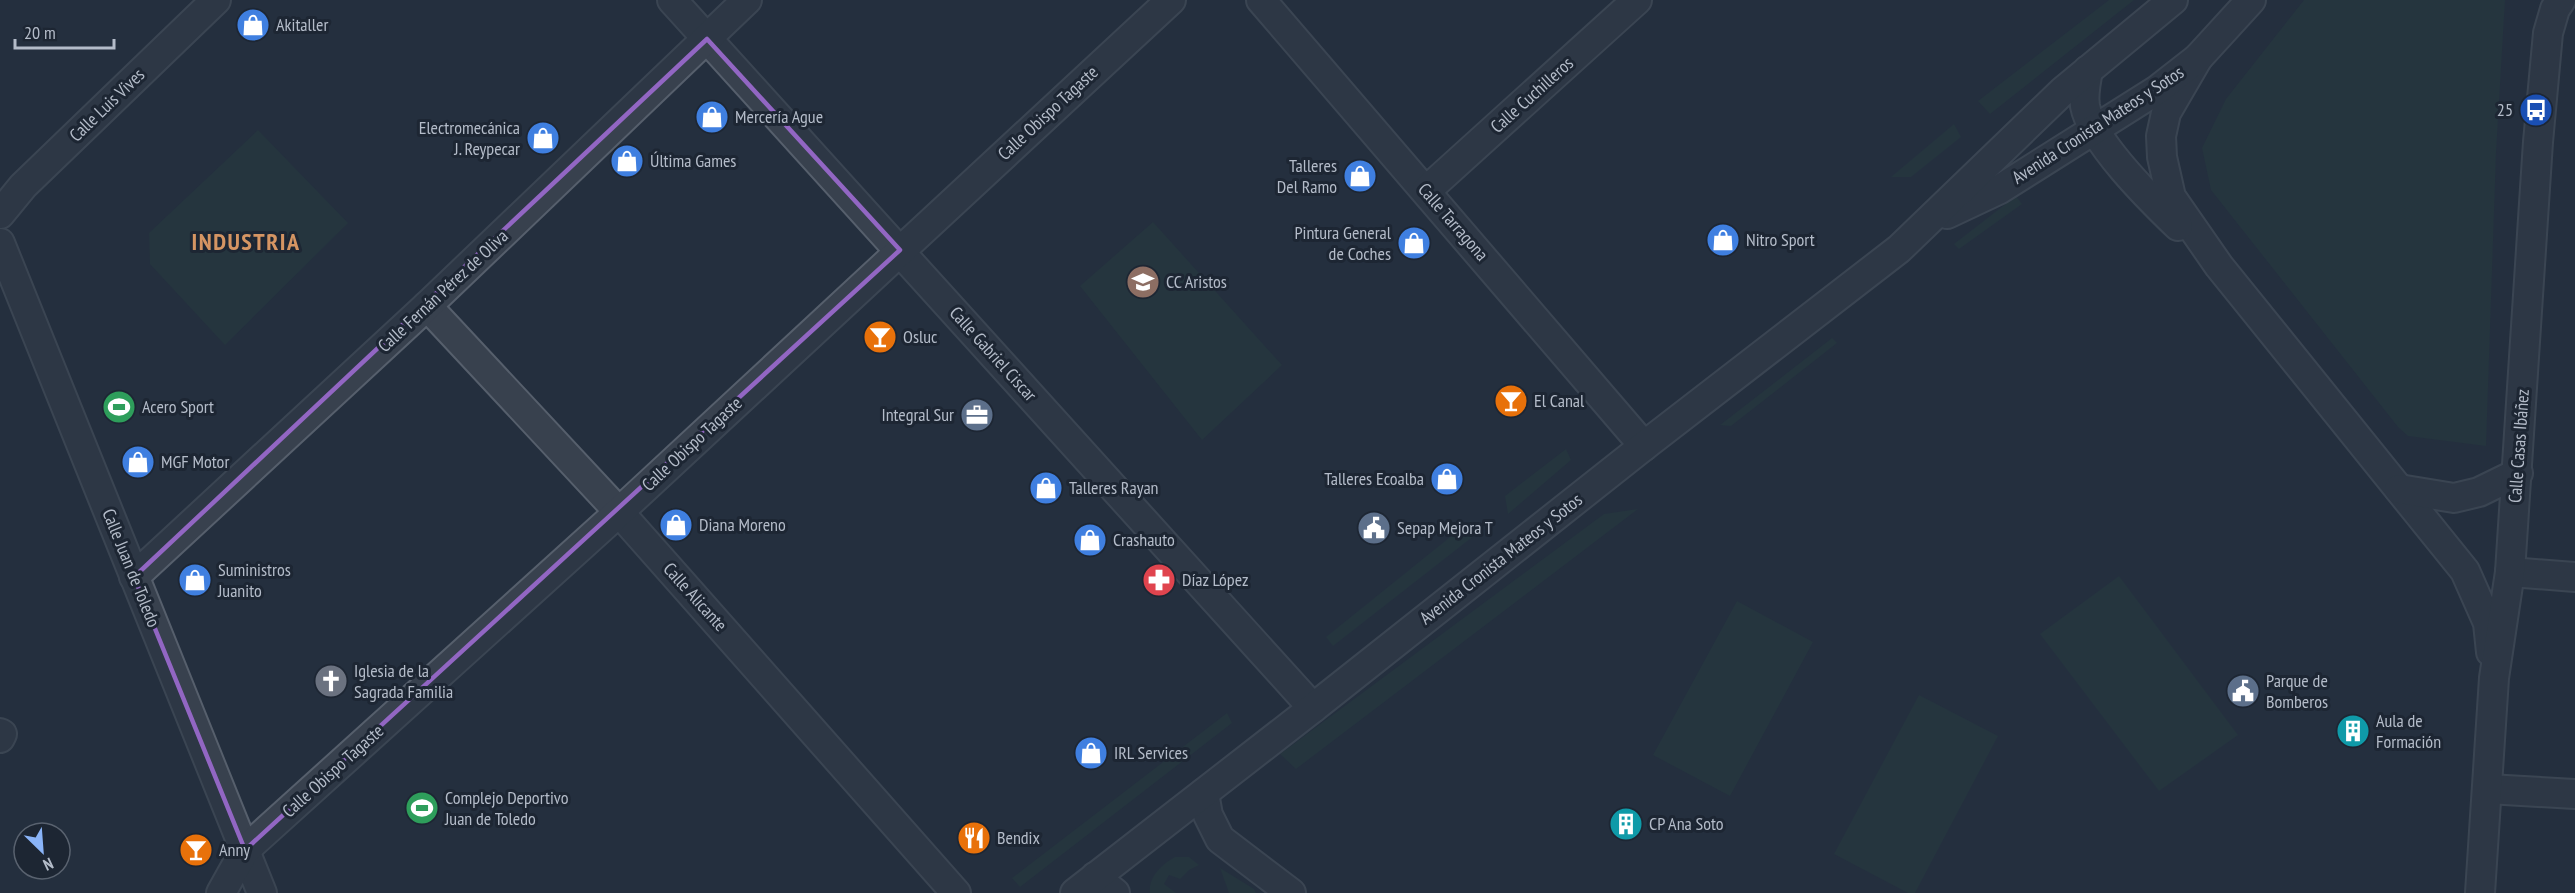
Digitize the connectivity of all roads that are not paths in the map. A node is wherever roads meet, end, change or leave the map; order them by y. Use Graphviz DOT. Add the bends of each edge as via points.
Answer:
graph roads {
  1 [pos="216,0"];
  2 [pos="672,0"];
  3 [pos="747,0"];
  4 [pos="1172,0"];
  5 [pos="1261,0"];
  6 [pos="1637,0"];
  7 [pos="2173,0"];
  8 [pos="2251,0"];
  9 [pos="2561,0"];
  10 [pos="707,39"];
  11 [pos="2198,58"];
  12 [pos="2088,70"];
  13 [pos="2094,130"];
  14 [pos="1426,191"];
  15 [pos="0,214"];
  16 [pos="1926,224"];
  17 [pos="0,243"];
  18 [pos="900,250"];
  19 [pos="2219,266"];
  20 [pos="427,306"];
  21 [pos="1644,446"];
  22 [pos="2517,473"];
  23 [pos="2399,489"];
  24 [pos="619,512"];
  25 [pos="2510,572"];
  26 [pos="134,577"];
  27 [pos="2575,577"];
  28 [pos="2494,678"];
  29 [pos="1313,708"];
  30 [pos="2488,789"];
  31 [pos="1203,793"];
  32 [pos="2575,794"];
  33 [pos="245,850"];
  34 [pos="1095,888"];
  35 [pos="222,893"];
  36 [pos="262,893"];
  37 [pos="956,893"];
  38 [pos="1291,893"];
  39 [pos="2480,893"];
  1 -- 15 [label="street, Calle Luis Vives" via="23,186"];
  2 -- 10 [label="street, Calle Gabriel Ciscar"];
  3 -- 10 [label="street, Calle Fernán Pérez de Oliva"];
  4 -- 18 [label="street, Calle Obispo Tagaste"];
  5 -- 14 [label="street, Calle Tarragona"];
  6 -- 14 [label="street, Calle Cuchilleros"];
  7 -- 12 [label="street, Avenida Cronista Mateos y Sotos"];
  8 -- 11 [label="street, Avenida Cronista Mateos y Sotos"];
  9 -- 22 [label="street, Calle Casas Ibáñez" via="2548,33"];
  10 -- 18 [label="street, Calle Gabriel Ciscar"];
  10 -- 20 [label="street, Calle Fernán Pérez de Oliva"];
  11 -- 13 [label="street, Avenida Cronista Mateos y Sotos"];
  11 -- 19 [label="street" via="2166,113 2162,157 2171,197"];
  12 -- 13 [label="street" via="2085,106"];
  12 -- 16 [label="street, Avenida Cronista Mateos y Sotos"];
  13 -- 16 [label="street, Avenida Cronista Mateos y Sotos" via="2000,189"];
  13 -- 19 [label="street" via="2158,206"];
  14 -- 21 [label="street, Calle Tarragona"];
  16 -- 21 [label="street, Avenida Cronista Mateos y Sotos"];
  17 -- 26 [label="street, Calle Juan de Toledo"];
  18 -- 24 [label="street, Calle Obispo Tagaste"];
  18 -- 29 [label="street, Calle Gabriel Ciscar"];
  19 -- 23 [label="street"];
  20 -- 24 [label="street, Calle Alicante"];
  20 -- 26 [label="street, Calle Fernán Pérez de Oliva"];
  21 -- 29 [label="street, Avenida Cronista Mateos y Sotos"];
  22 -- 23 [label="street" via="2479,492 2454,498"];
  22 -- 25 [label="street, Calle Casas Ibáñez"];
  23 -- 28 [label="street" via="2465,571 2488,623"];
  24 -- 33 [label="street, Calle Obispo Tagaste"];
  24 -- 37 [label="street, Calle Alicante"];
  25 -- 27 [label="street"];
  25 -- 28 [label="street, Calle Casas Ibáñez"];
  26 -- 33 [label="street, Calle Juan de Toledo"];
  28 -- 30 [label="street, Calle Casas Ibáñez"];
  29 -- 31 [label="street, Avenida Cronista Mateos y Sotos"];
  30 -- 32 [label="street"];
  30 -- 39 [label="street, Calle Casas Ibáñez"];
  31 -- 34 [label="street, Avenida Cronista Mateos y Sotos"];
  31 -- 38 [label="street" via="1220,839"];
  33 -- 35 [label="street, Calle Obispo Tagaste"];
  33 -- 36 [label="street, Calle Juan de Toledo"];
}
